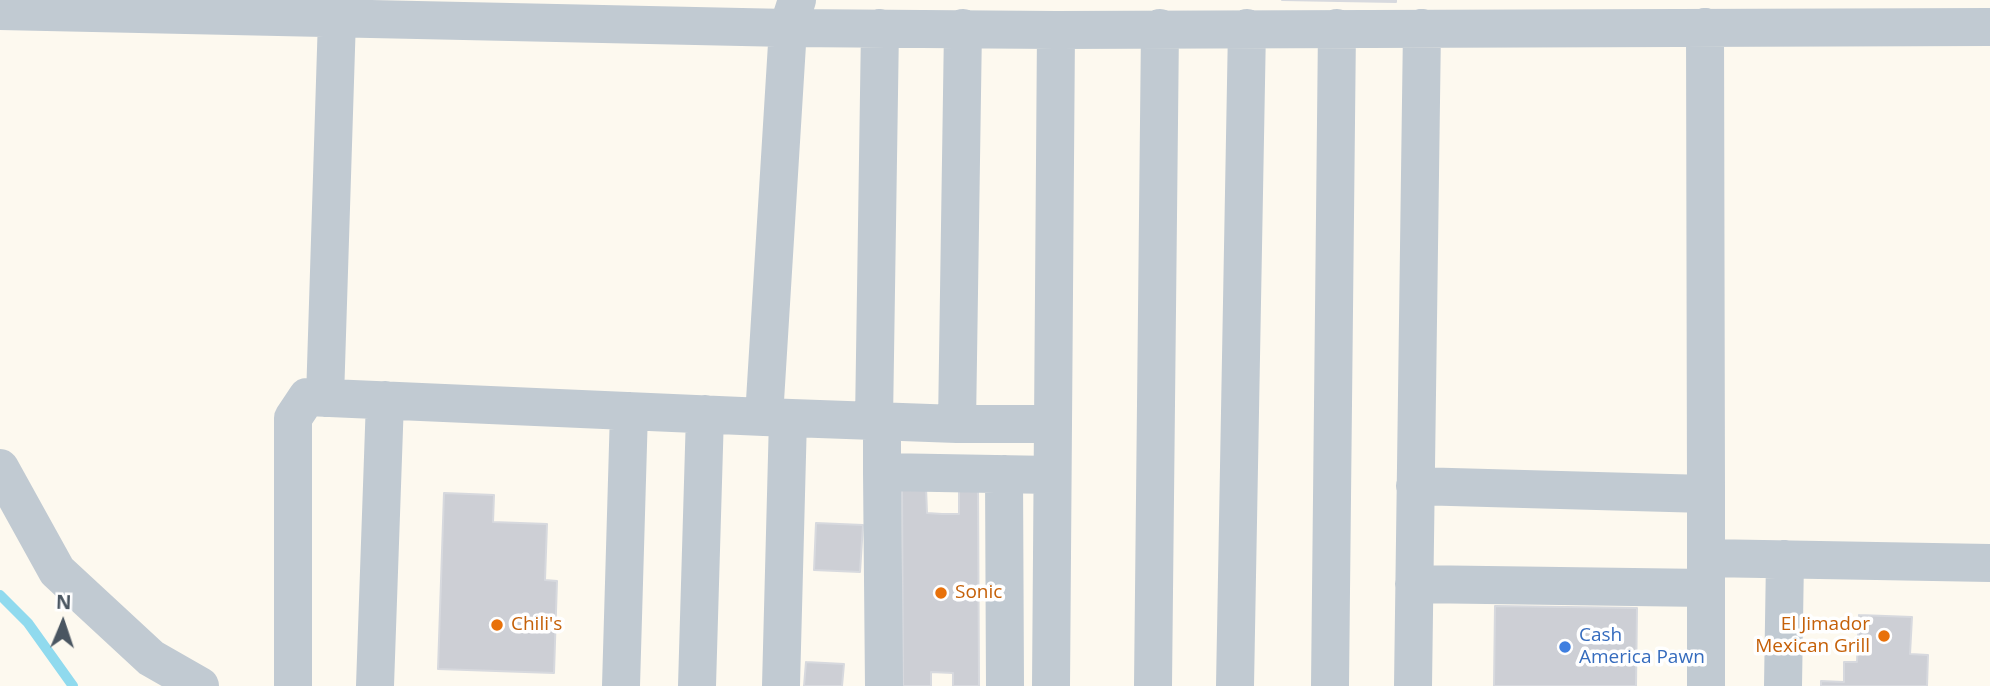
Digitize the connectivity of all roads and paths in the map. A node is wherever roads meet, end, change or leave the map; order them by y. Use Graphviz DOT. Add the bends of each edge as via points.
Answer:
graph roads {
  1 [pos="0,11"];
  2 [pos="793,14"];
  3 [pos="337,18"];
  4 [pos="1705,27"];
  5 [pos="1990,27"];
  6 [pos="880,28"];
  7 [pos="963,28"];
  8 [pos="1160,28"];
  9 [pos="1247,28"];
  10 [pos="1337,28"];
  11 [pos="1422,28"];
  12 [pos="1056,30"];
  13 [pos="325,398"];
  14 [pos="385,400"];
  15 [pos="629,411"];
  16 [pos="705,414"];
  17 [pos="776,417"];
  18 [pos="878,421"];
  19 [pos="957,424"];
  20 [pos="1052,424"];
  21 [pos="0,468"];
  22 [pos="882,472"];
  23 [pos="1004,474"];
  24 [pos="1052,475"];
  25 [pos="1415,486"];
  26 [pos="1706,494"];
  27 [pos="1786,559"];
  28 [pos="1990,563"];
  29 [pos="1706,573"];
  30 [pos="1414,584"];
  31 [pos="200,686"];
  32 [pos="293,686"];
  33 [pos="375,686"];
  34 [pos="621,686"];
  35 [pos="697,686"];
  36 [pos="781,686"];
  37 [pos="884,686"];
  38 [pos="1005,686"];
  39 [pos="1051,686"];
  40 [pos="1153,686"];
  41 [pos="1235,686"];
  42 [pos="1330,686"];
  43 [pos="1413,686"];
  44 [pos="1706,686"];
  45 [pos="1783,686"];
  1 -- 3 [label="lane"];
  2 -- 3 [label="lane"];
  2 -- 6 [label="lane"];
  2 -- 17 [label="lane"];
  3 -- 13 [label="lane"];
  4 -- 5 [label="lane"];
  4 -- 11 [label="lane"];
  4 -- 26 [label="lane"];
  6 -- 7 [label="lane"];
  6 -- 18 [label="lane"];
  7 -- 12 [label="lane"];
  7 -- 19 [label="lane"];
  8 -- 9 [label="lane"];
  8 -- 12 [label="lane"];
  8 -- 40 [label="lane"];
  9 -- 10 [label="lane"];
  9 -- 41 [label="lane"];
  10 -- 11 [label="lane"];
  10 -- 42 [label="lane"];
  11 -- 25 [label="lane"];
  12 -- 20 [label="lane"];
  13 -- 14 [label="lane"];
  13 -- 32 [label="lane" via="307,397 293,418"];
  14 -- 15 [label="lane"];
  14 -- 33 [label="lane"];
  15 -- 16 [label="lane"];
  15 -- 34 [label="lane"];
  16 -- 17 [label="lane"];
  16 -- 35 [label="lane"];
  17 -- 18 [label="lane"];
  17 -- 36 [label="lane"];
  18 -- 19 [label="lane"];
  18 -- 22 [label="lane"];
  19 -- 20 [label="lane"];
  20 -- 24 [label="lane"];
  21 -- 31 [label="lane" via="57,571 151,659"];
  22 -- 23 [label="lane"];
  22 -- 37 [label="lane"];
  23 -- 24 [label="lane"];
  23 -- 38 [label="lane"];
  24 -- 39 [label="lane"];
  25 -- 26 [label="lane"];
  25 -- 30 [label="lane"];
  26 -- 29 [label="lane"];
  27 -- 28 [label="lane"];
  27 -- 29 [label="lane"];
  27 -- 45 [label="lane"];
  29 -- 30 [label="lane"];
  29 -- 44 [label="lane"];
  30 -- 43 [label="lane"];
}
